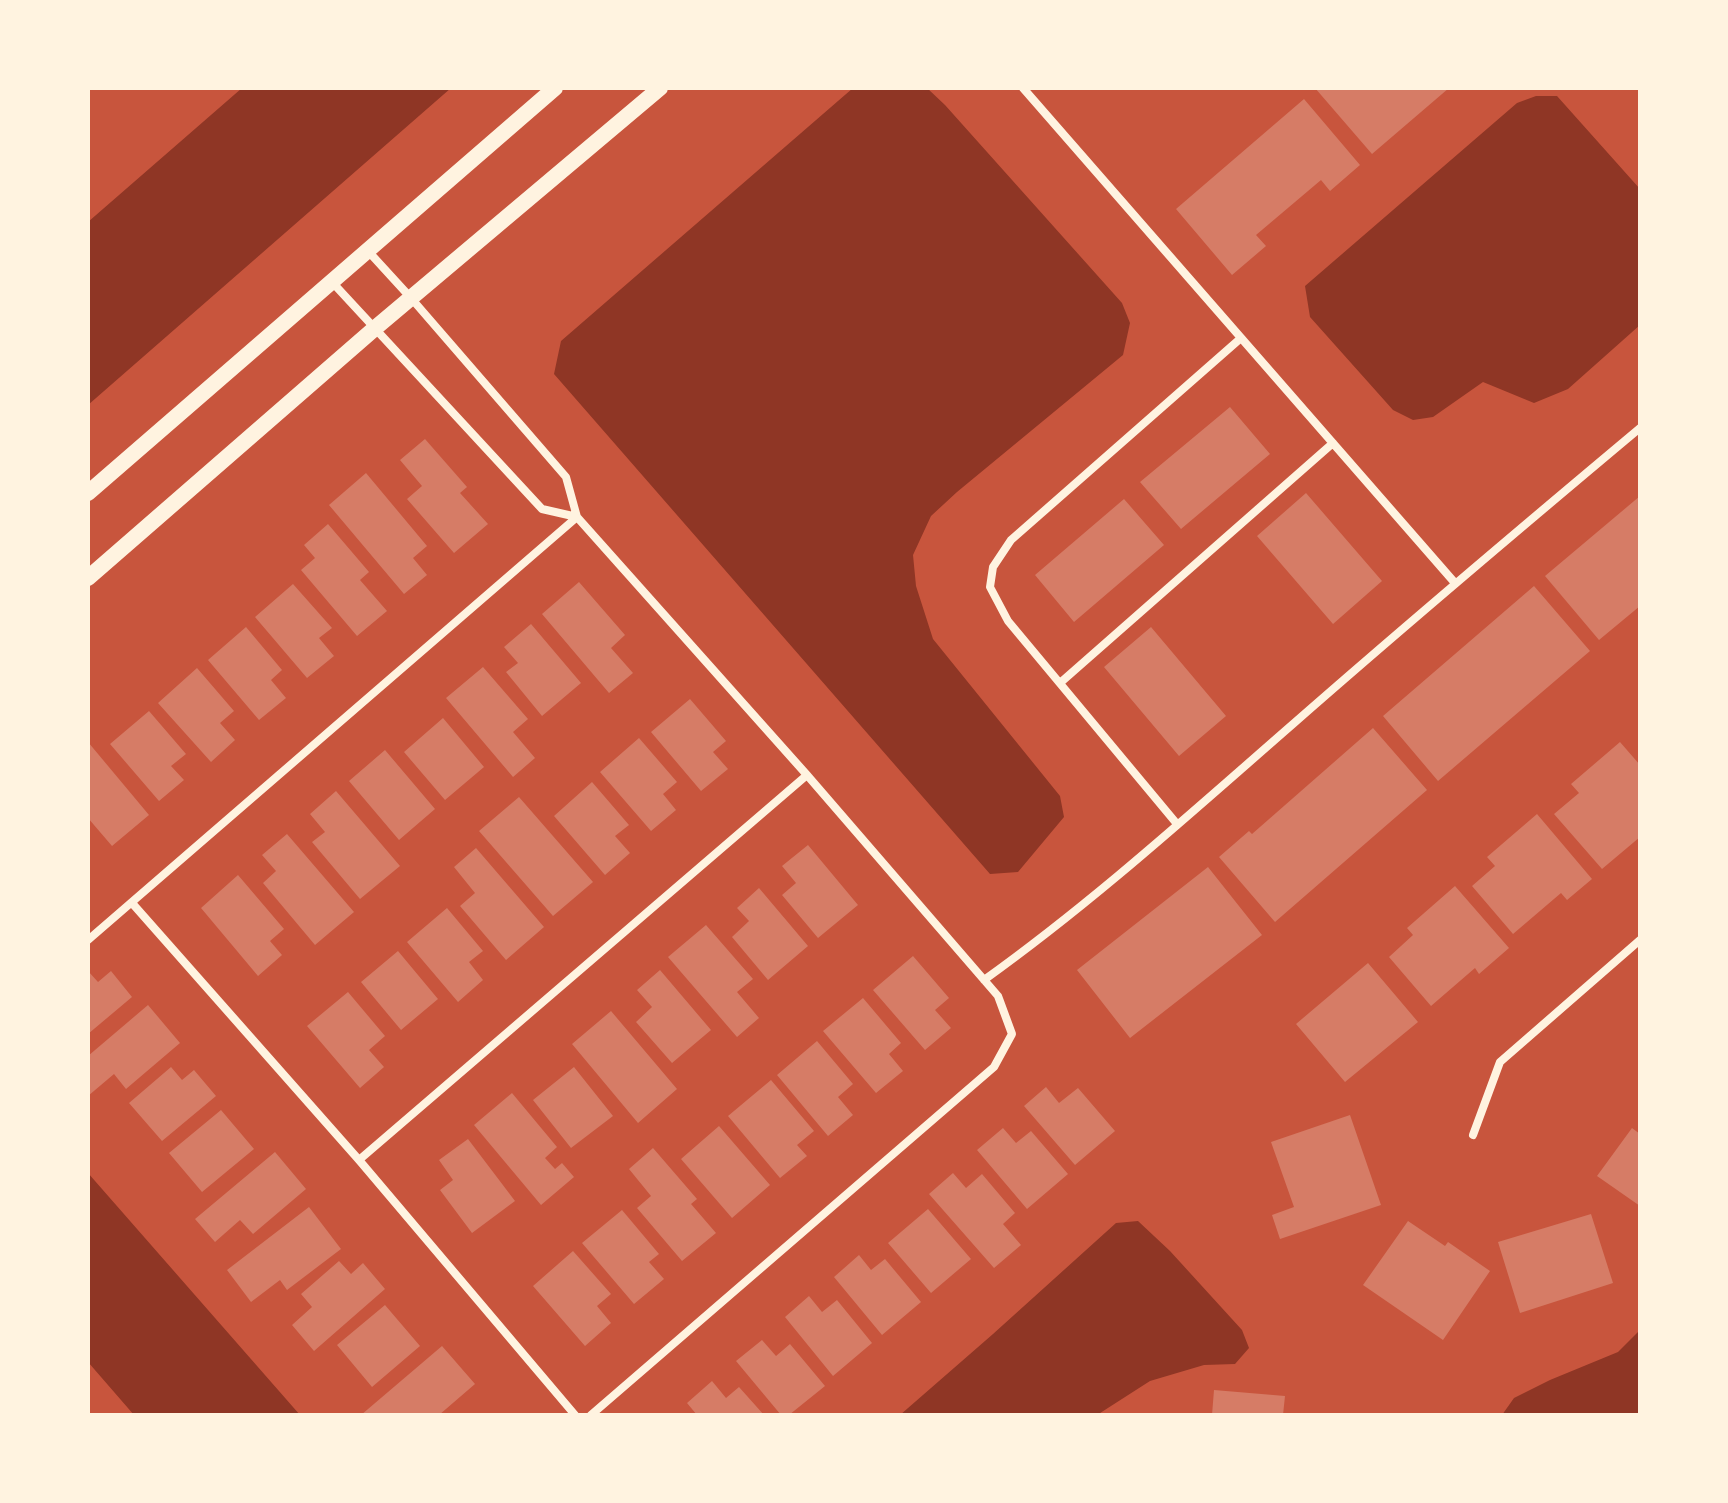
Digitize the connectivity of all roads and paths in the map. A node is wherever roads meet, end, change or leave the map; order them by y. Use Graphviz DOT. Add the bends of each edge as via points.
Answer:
graph roads {
  1 [pos="555,88"];
  2 [pos="660,88"];
  3 [pos="1023,88"];
  4 [pos="368,251"];
  5 [pos="332,282"];
  6 [pos="411,298"];
  7 [pos="374,329"];
  8 [pos="1241,338"];
  9 [pos="1640,428"];
  10 [pos="1333,443"];
  11 [pos="88,493"];
  12 [pos="577,517"];
  13 [pos="88,578"];
  14 [pos="1455,583"];
  15 [pos="1060,683"];
  16 [pos="807,775"];
  17 [pos="1177,824"];
  18 [pos="132,903"];
  19 [pos="88,940"];
  20 [pos="1640,940"];
  21 [pos="984,980"];
  22 [pos="1473,1135"];
  23 [pos="359,1160"];
  24 [pos="575,1415"];
  25 [pos="591,1415"];
  1 -- 4 [label="main road"];
  2 -- 6 [label="main road"];
  3 -- 8 [label="street"];
  4 -- 5 [label="main road"];
  4 -- 6 [label="street"];
  5 -- 7 [label="street"];
  5 -- 11 [label="main road"];
  6 -- 7 [label="main road"];
  6 -- 12 [label="street" via="566,477"];
  7 -- 12 [label="street" via="542,509"];
  7 -- 13 [label="main road"];
  8 -- 10 [label="street"];
  8 -- 15 [label="street" via="1011,540 993,567 990,587 1008,621"];
  9 -- 14 [label="street"];
  10 -- 14 [label="street"];
  10 -- 15 [label="street"];
  12 -- 16 [label="street"];
  12 -- 18 [label="street"];
  14 -- 17 [label="street"];
  15 -- 17 [label="street"];
  16 -- 21 [label="street"];
  16 -- 23 [label="street"];
  17 -- 21 [label="street" via="1034,945"];
  18 -- 19 [label="street"];
  18 -- 23 [label="street"];
  20 -- 22 [label="street" via="1500,1062"];
  21 -- 25 [label="street" via="998,996 1012,1034 994,1067"];
  23 -- 24 [label="street"];
}
